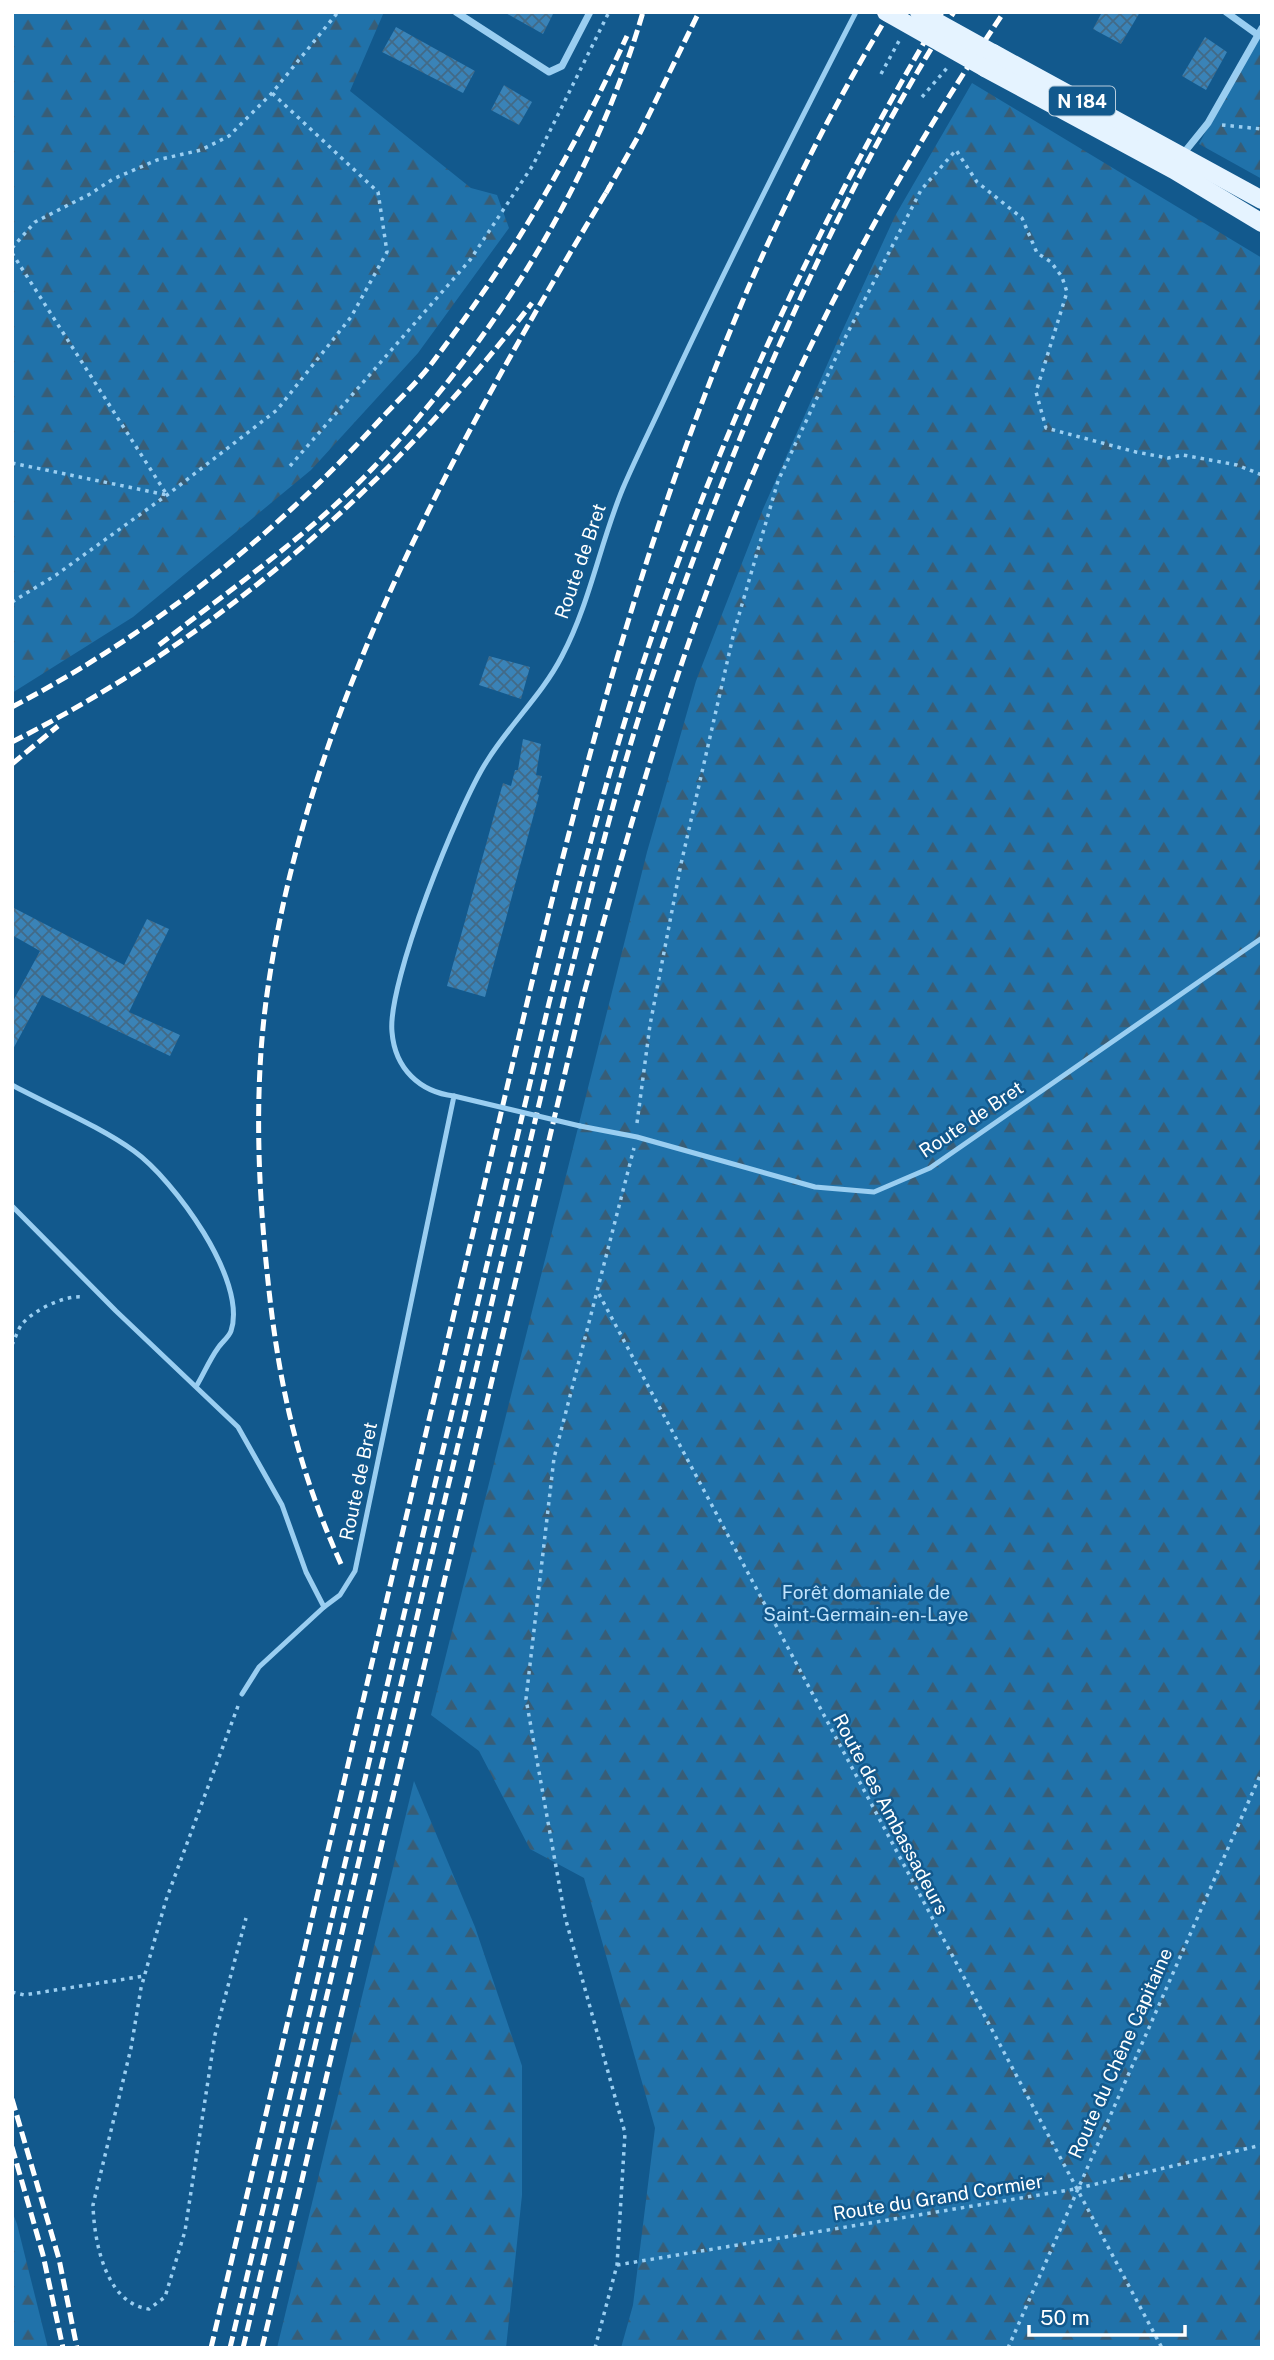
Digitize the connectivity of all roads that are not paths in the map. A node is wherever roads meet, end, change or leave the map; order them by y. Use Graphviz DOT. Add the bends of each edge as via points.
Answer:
graph roads {
  1 [pos="456,12"];
  2 [pos="590,12"];
  3 [pos="856,12"];
  4 [pos="886,12"];
  5 [pos="919,12"];
  6 [pos="1226,12"];
  7 [pos="1260,31"];
  8 [pos="989,60"];
  9 [pos="1178,163"];
  10 [pos="1262,200"];
  11 [pos="1262,223"];
  12 [pos="1262,938"];
  13 [pos="12,1085"];
  14 [pos="454,1096"];
  15 [pos="12,1206"];
  16 [pos="197,1385"];
  17 [pos="324,1607"];
  18 [pos="242,1694"];
  1 -- 2 [label="street" via="549,72 562,66"];
  3 -- 14 [label="lane, Route de Bret" via="717,285 622,489 564,654 546,685 489,757 449,837 397,989 392,1031 399,1060 413,1080 436,1094"];
  4 -- 8 [label="main road, N 184, bridge"];
  5 -- 8 [label="main road, N 184, bridge"];
  6 -- 7 [label="street"];
  7 -- 9 [label="street" via="1208,123"];
  8 -- 9 [label="main road, N 184"];
  9 -- 10 [label="main road, N 184"];
  9 -- 11 [label="main road, N 184"];
  12 -- 14 [label="lane, Route de Bret, bridge" via="930,1168 874,1192 815,1186 637,1137"];
  13 -- 16 [label="lane" via="134,1151 172,1188 203,1233 224,1271 232,1306 231,1332"];
  14 -- 17 [label="lane, Route de Bret" via="355,1571 340,1595"];
  15 -- 16 [label="lane"];
  16 -- 17 [label="lane" via="238,1427 259,1460"];
  17 -- 18 [label="lane, Route de Bret" via="259,1667"];
}
